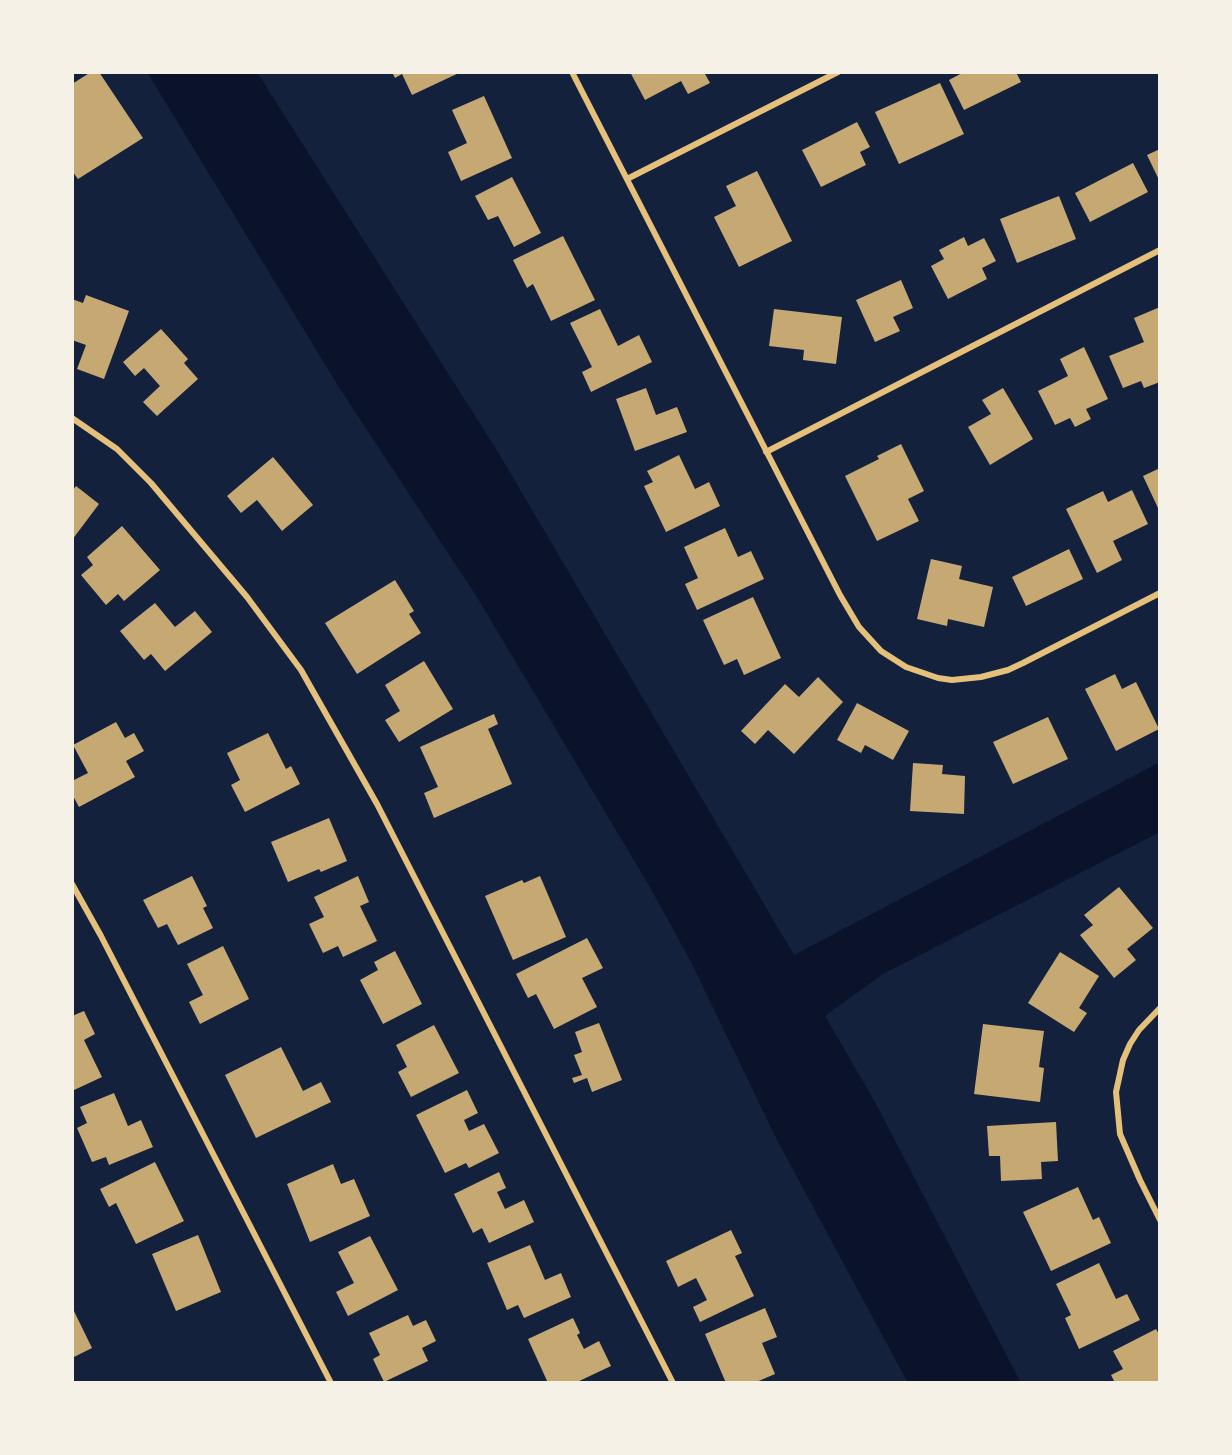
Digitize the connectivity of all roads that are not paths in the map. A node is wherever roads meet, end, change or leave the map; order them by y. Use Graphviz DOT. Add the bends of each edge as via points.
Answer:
graph roads {
  1 [pos="572,72"];
  2 [pos="838,72"];
  3 [pos="627,179"];
  4 [pos="1160,250"];
  5 [pos="72,418"];
  6 [pos="766,452"];
  7 [pos="1160,593"];
  8 [pos="72,884"];
  9 [pos="1160,1008"];
  10 [pos="1160,1220"];
  11 [pos="330,1383"];
  12 [pos="673,1383"];
  1 -- 3 [label="street"];
  2 -- 3 [label="street"];
  3 -- 6 [label="street"];
  4 -- 6 [label="street"];
  5 -- 12 [label="street" via="117,449 151,483 247,597 301,670 377,804"];
  6 -- 7 [label="street" via="859,627 893,660 922,673 952,680 1000,672"];
  8 -- 11 [label="street"];
  9 -- 10 [label="street" via="1130,1044 1118,1077 1116,1099 1126,1149"];
}
